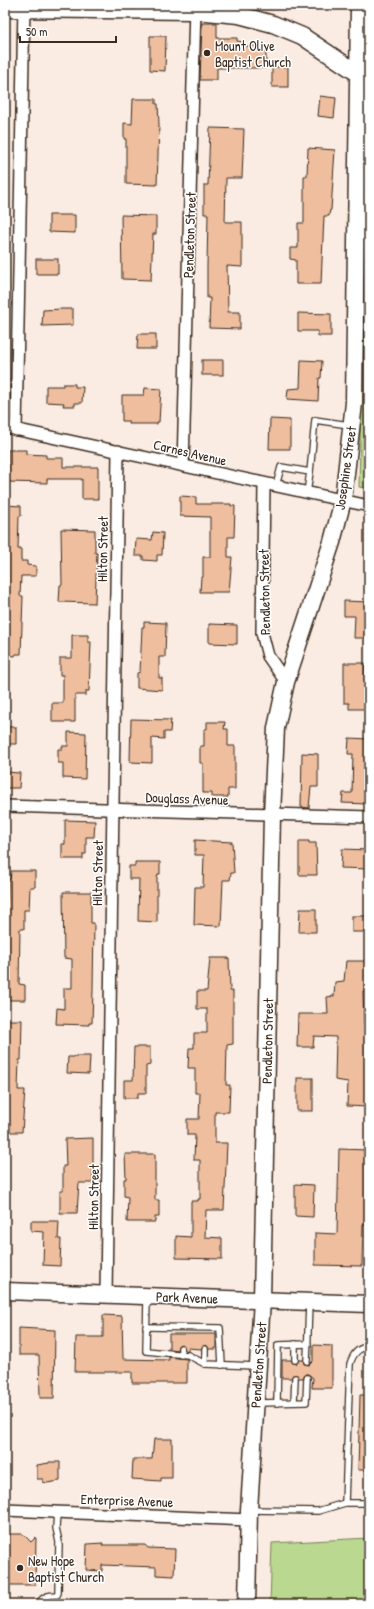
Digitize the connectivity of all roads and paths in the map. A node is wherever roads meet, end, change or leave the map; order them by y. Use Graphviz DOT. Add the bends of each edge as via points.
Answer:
graph roads {
  1 [pos="359,5"];
  2 [pos="24,7"];
  3 [pos="195,8"];
  4 [pos="5,9"];
  5 [pos="363,77"];
  6 [pos="352,425"];
  7 [pos="5,427"];
  8 [pos="16,430"];
  9 [pos="118,451"];
  10 [pos="183,466"];
  11 [pos="310,472"];
  12 [pos="264,485"];
  13 [pos="276,486"];
  14 [pos="308,493"];
  15 [pos="343,500"];
  16 [pos="369,506"];
  17 [pos="286,682"];
  18 [pos="5,806"];
  19 [pos="113,811"];
  20 [pos="272,815"];
  21 [pos="369,817"];
  22 [pos="5,1291"];
  23 [pos="106,1294"];
  24 [pos="147,1296"];
  25 [pos="262,1300"];
  26 [pos="309,1302"];
  27 [pos="369,1304"];
  28 [pos="146,1327"];
  29 [pos="181,1327"];
  30 [pos="205,1328"];
  31 [pos="181,1334"];
  32 [pos="205,1334"];
  33 [pos="295,1344"];
  34 [pos="308,1344"];
  35 [pos="369,1347"];
  36 [pos="205,1348"];
  37 [pos="295,1360"];
  38 [pos="307,1360"];
  39 [pos="205,1364"];
  40 [pos="222,1365"];
  41 [pos="258,1366"];
  42 [pos="295,1378"];
  43 [pos="307,1378"];
  44 [pos="294,1402"];
  45 [pos="276,1403"];
  46 [pos="256,1404"];
  47 [pos="345,1503"];
  48 [pos="369,1503"];
  49 [pos="5,1510"];
  50 [pos="57,1512"];
  51 [pos="249,1515"];
  52 [pos="5,1598"];
  53 [pos="6,1604"];
  54 [pos="38,1604"];
  55 [pos="248,1604"];
  1 -- 5 [label="main road, Josephine Street"];
  2 -- 3 [label="main road"];
  2 -- 4 [label="main road"];
  2 -- 8 [label="street"];
  3 -- 5 [label="main road" via="273,24 302,36"];
  3 -- 10 [label="street, Pendleton Street"];
  5 -- 6 [label="main road, Josephine Street"];
  6 -- 11 [label="lane" via="315,420"];
  6 -- 15 [label="main road, Josephine Street"];
  7 -- 8 [label="street, Carnes Avenue"];
  8 -- 9 [label="street, Carnes Avenue"];
  9 -- 10 [label="street, Carnes Avenue"];
  9 -- 19 [label="street, Hilton Street"];
  10 -- 12 [label="street, Carnes Avenue"];
  11 -- 13 [label="lane" via="281,467"];
  11 -- 14 [label="lane"];
  12 -- 13 [label="street, Carnes Avenue"];
  12 -- 17 [label="street, Pendleton Street" via="262,633 268,656"];
  13 -- 14 [label="street, Carnes Avenue"];
  14 -- 15 [label="street, Carnes Avenue"];
  15 -- 16 [label="street, Carnes Avenue"];
  15 -- 17 [label="main road, Josephine Street" via="332,542"];
  17 -- 20 [label="main road, Pendleton Street" via="276,728"];
  18 -- 19 [label="street, Douglass Avenue"];
  19 -- 20 [label="street, Douglass Avenue"];
  19 -- 23 [label="street, Hilton Street"];
  20 -- 21 [label="street, Douglass Avenue"];
  20 -- 25 [label="main road, Pendleton Street"];
  22 -- 23 [label="main road, Park Avenue"];
  23 -- 24 [label="main road, Park Avenue"];
  24 -- 25 [label="main road, Park Avenue"];
  24 -- 28 [label="lane"];
  25 -- 26 [label="main road, Park Avenue"];
  25 -- 41 [label="main road, Pendleton Street"];
  26 -- 27 [label="main road, Park Avenue"];
  26 -- 34 [label="lane"];
  28 -- 29 [label="lane"];
  28 -- 39 [label="lane" via="146,1351 181,1351"];
  29 -- 30 [label="lane"];
  29 -- 31 [label="lane"];
  30 -- 32 [label="lane"];
  30 -- 40 [label="lane" via="220,1328"];
  33 -- 34 [label="lane"];
  33 -- 37 [label="lane"];
  33 -- 45 [label="lane" via="278,1345"];
  34 -- 38 [label="lane"];
  35 -- 47 [label="lane" via="363,1347 353,1354 350,1364"];
  36 -- 39 [label="lane"];
  39 -- 40 [label="lane"];
  40 -- 41 [label="lane"];
  41 -- 46 [label="main road, Pendleton Street"];
  42 -- 44 [label="lane"];
  43 -- 44 [label="lane" via="306,1402"];
  44 -- 45 [label="lane"];
  45 -- 46 [label="lane"];
  46 -- 51 [label="main road, Pendleton Street"];
  47 -- 48 [label="lane"];
  47 -- 51 [label="lane" via="318,1511"];
  49 -- 50 [label="street, Enterprise Avenue"];
  50 -- 51 [label="street, Enterprise Avenue"];
  50 -- 54 [label="lane" via="58,1593 42,1599"];
  51 -- 55 [label="main road, Pendleton Street"];
  52 -- 53 [label="lane"];
}
